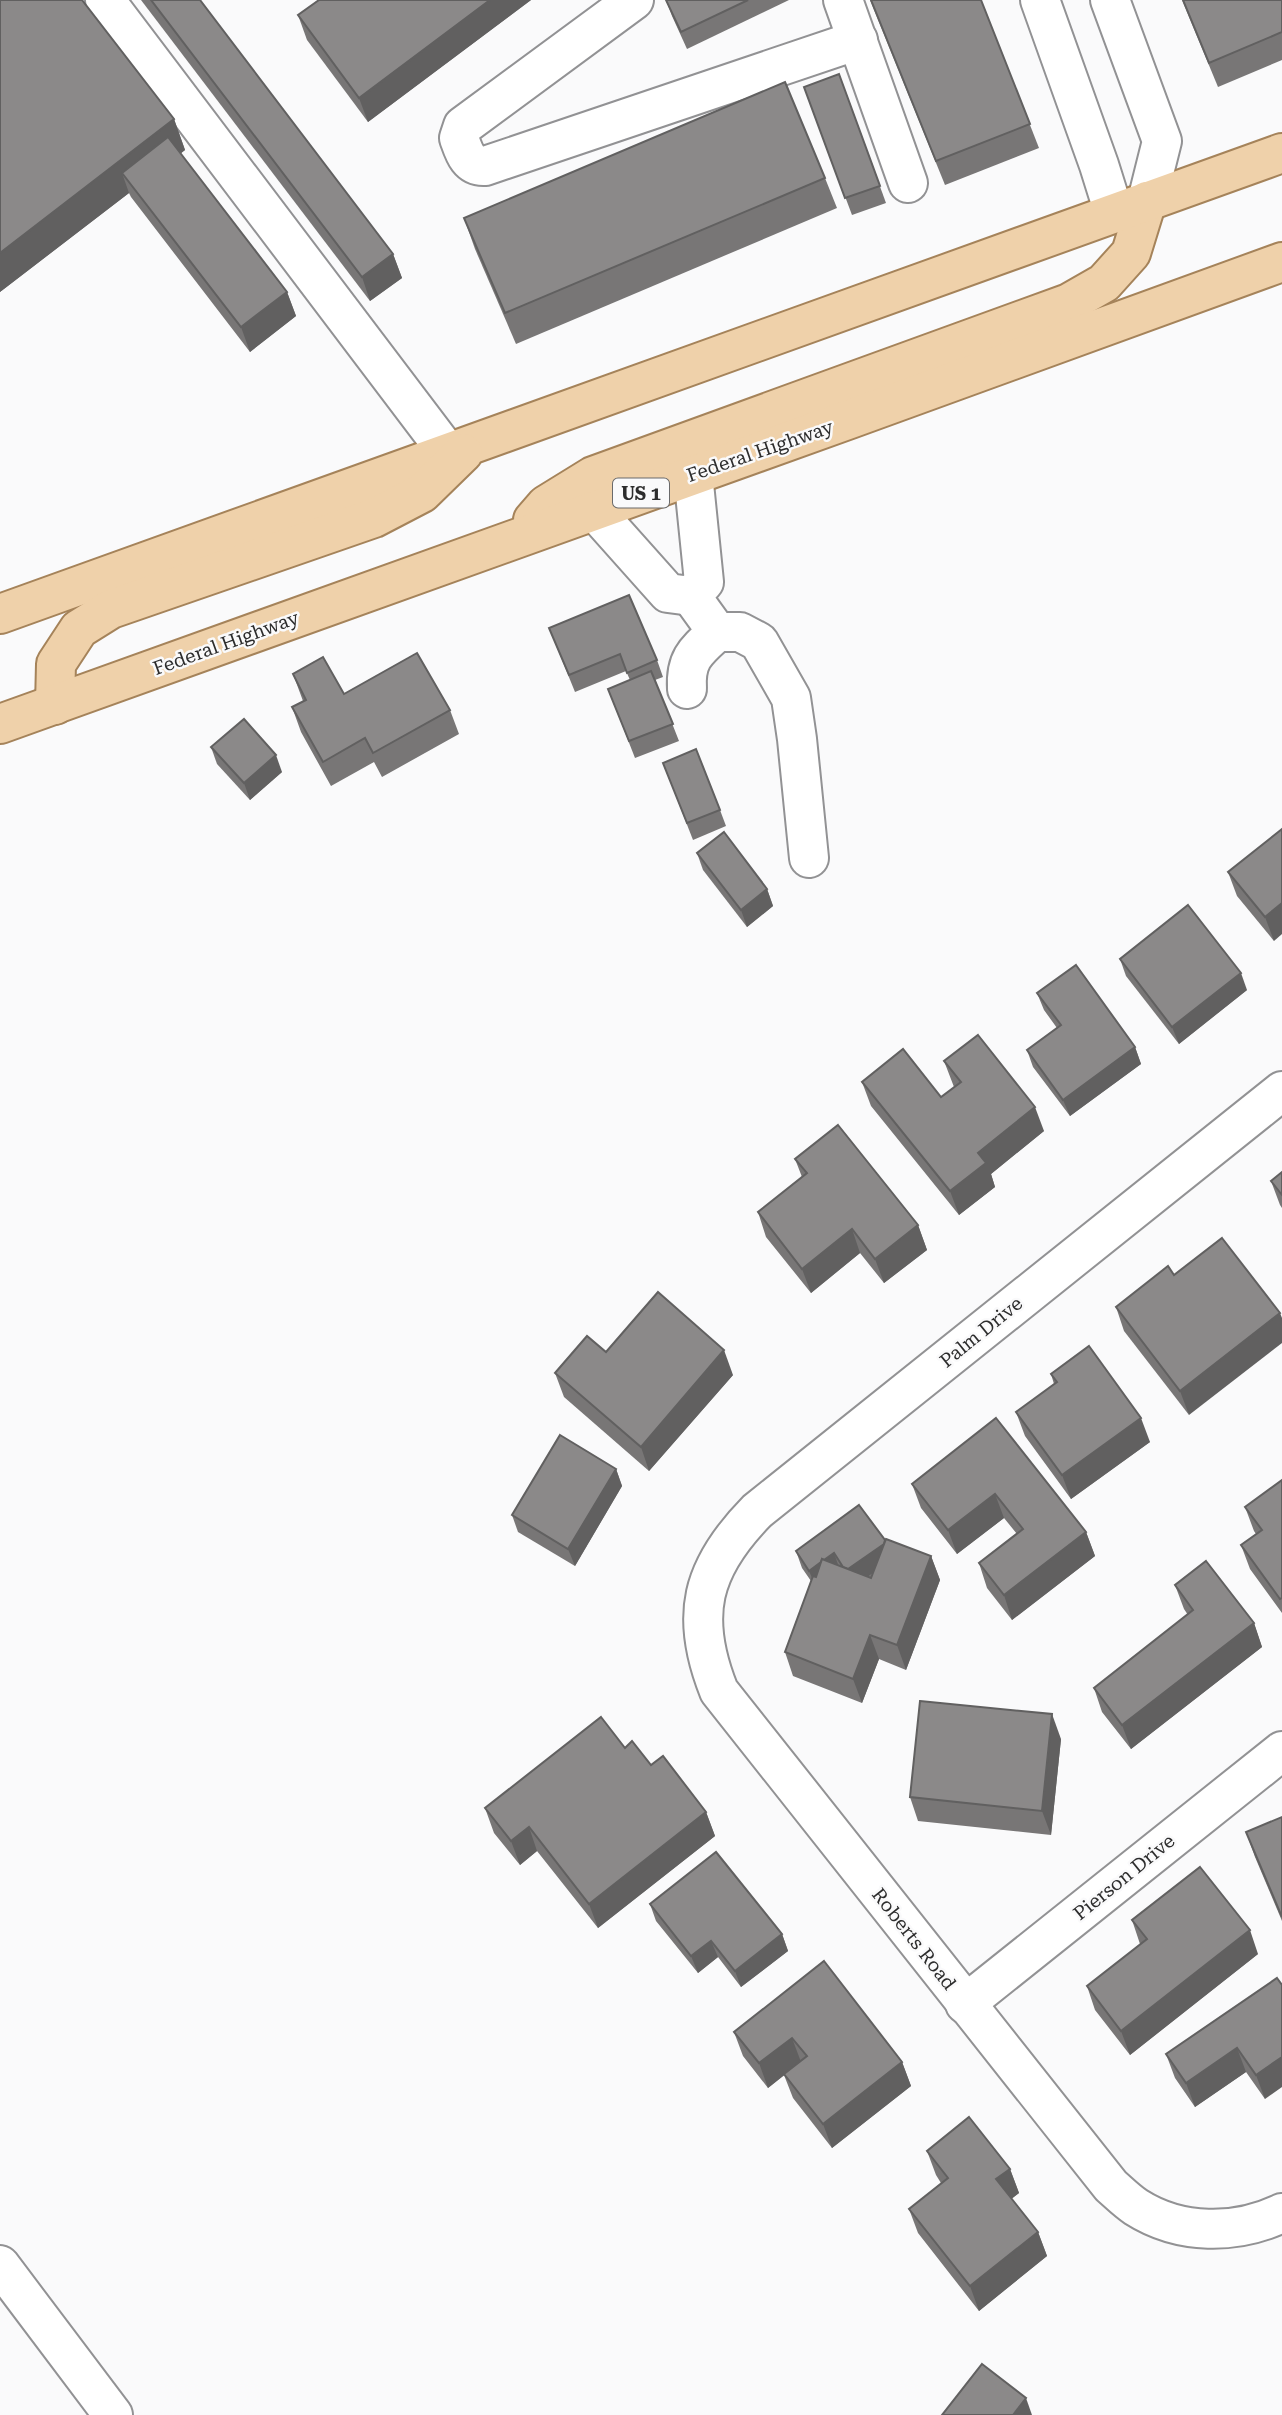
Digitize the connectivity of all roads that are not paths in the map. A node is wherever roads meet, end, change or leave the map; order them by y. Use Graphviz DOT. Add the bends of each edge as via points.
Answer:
graph roads {
  1 [pos="105,0"];
  2 [pos="634,0"];
  3 [pos="843,0"];
  4 [pos="1040,0"];
  5 [pos="1110,0"];
  6 [pos="858,40"];
  7 [pos="1282,153"];
  8 [pos="908,183"];
  9 [pos="1130,207"];
  10 [pos="1282,262"];
  11 [pos="460,448"];
  12 [pos="693,474"];
  13 [pos="594,510"];
  14 [pos="518,537"];
  15 [pos="691,596"];
  16 [pos="0,614"];
  17 [pos="717,632"];
  18 [pos="687,689"];
  19 [pos="55,705"];
  20 [pos="0,724"];
  21 [pos="809,858"];
  22 [pos="1282,1091"];
  23 [pos="705,1594"];
  24 [pos="1282,1751"];
  25 [pos="965,2004"];
  26 [pos="1282,2213"];
  27 [pos="0,2265"];
  28 [pos="113,2415"];
  1 -- 11 [label="street"];
  2 -- 6 [label="street" via="463,126 459,138 467,158 485,166"];
  3 -- 6 [label="street"];
  4 -- 9 [label="street" via="1099,165"];
  5 -- 9 [label="street" via="1162,141"];
  6 -- 8 [label="street"];
  7 -- 9 [label="main road"];
  9 -- 11 [label="main road"];
  9 -- 14 [label="main road" via="1131,253 1104,283 1069,303 593,477 546,505"];
  10 -- 12 [label="main road, Federal Highway / US 1"];
  11 -- 16 [label="main road"];
  11 -- 19 [label="main road" via="422,494 374,518 111,609 79,629 56,664"];
  12 -- 13 [label="main road, Federal Highway / US 1"];
  12 -- 15 [label="street" via="704,582"];
  13 -- 14 [label="main road, Federal Highway / US 1"];
  13 -- 15 [label="street" via="668,593"];
  14 -- 19 [label="main road, Federal Highway / US 1"];
  15 -- 17 [label="street"];
  17 -- 18 [label="street" via="697,649 686,671"];
  17 -- 21 [label="street" via="740,632 759,642 791,698"];
  19 -- 20 [label="main road, Federal Highway / US 1"];
  22 -- 23 [label="street, Palm Drive" via="757,1511 734,1534 716,1563"];
  23 -- 25 [label="street, Roberts Road" via="706,1660 719,1691"];
  24 -- 25 [label="street, Pierson Drive"];
  25 -- 26 [label="street, Roberts Road" via="1111,2186 1136,2207 1199,2229 1232,2229"];
  27 -- 28 [label="street"];
}
